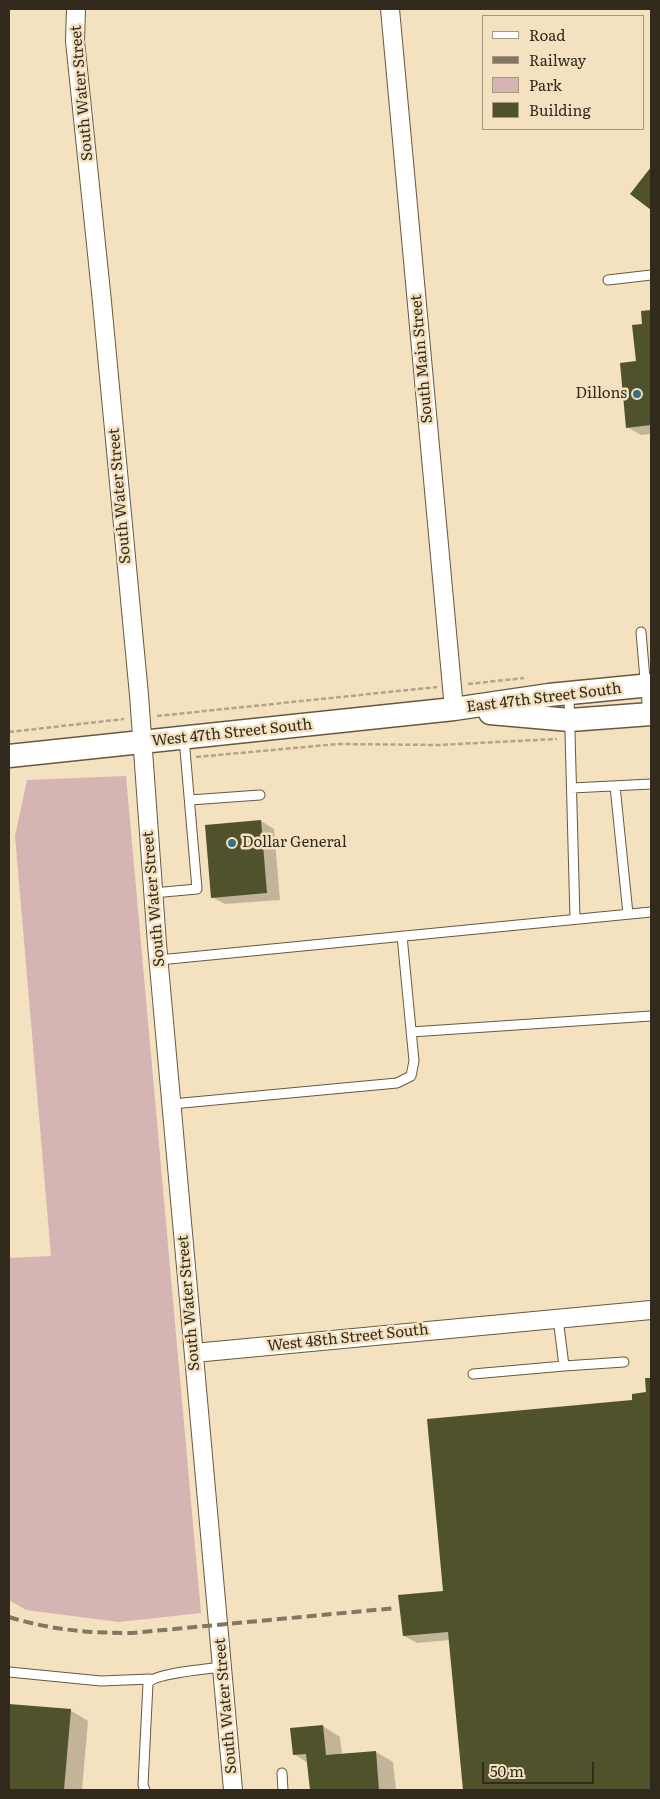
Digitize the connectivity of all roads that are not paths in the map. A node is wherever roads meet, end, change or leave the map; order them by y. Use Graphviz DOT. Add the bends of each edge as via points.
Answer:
graph roads {
  1 [pos="76,9"];
  2 [pos="390,9"];
  3 [pos="651,275"];
  4 [pos="608,280"];
  5 [pos="641,632"];
  6 [pos="648,685"];
  7 [pos="569,693"];
  8 [pos="454,709"];
  9 [pos="649,714"];
  10 [pos="570,729"];
  11 [pos="141,743"];
  12 [pos="185,748"];
  13 [pos="9,756"];
  14 [pos="651,784"];
  15 [pos="615,786"];
  16 [pos="572,788"];
  17 [pos="260,795"];
  18 [pos="190,800"];
  19 [pos="153,893"];
  20 [pos="651,912"];
  21 [pos="628,914"];
  22 [pos="575,919"];
  23 [pos="402,936"];
  24 [pos="159,960"];
  25 [pos="651,1016"];
  26 [pos="411,1032"];
  27 [pos="172,1104"];
  28 [pos="651,1310"];
  29 [pos="558,1318"];
  30 [pos="194,1353"];
  31 [pos="624,1362"];
  32 [pos="564,1366"];
  33 [pos="473,1374"];
  34 [pos="222,1667"];
  35 [pos="9,1672"];
  36 [pos="150,1679"];
  37 [pos="282,1773"];
  38 [pos="144,1790"];
  39 [pos="233,1790"];
  40 [pos="283,1790"];
  1 -- 11 [label="street, South Water Street" via="75,41"];
  2 -- 8 [label="street, South Main Street"];
  3 -- 4 [label="lane"];
  5 -- 6 [label="lane"];
  6 -- 7 [label="street, East 47th Street South"];
  6 -- 9 [label="lane"];
  7 -- 8 [label="street, East 47th Street South"];
  7 -- 10 [label="lane"];
  8 -- 10 [label="street, East 47th Street South"];
  8 -- 12 [label="street, West 47th Street South"];
  9 -- 10 [label="street, East 47th Street South"];
  10 -- 16 [label="lane"];
  11 -- 12 [label="street, West 47th Street South"];
  11 -- 13 [label="street, West 47th Street South"];
  11 -- 19 [label="street, South Water Street"];
  12 -- 18 [label="lane"];
  14 -- 15 [label="lane"];
  15 -- 16 [label="lane"];
  15 -- 21 [label="lane"];
  16 -- 22 [label="lane"];
  17 -- 18 [label="lane"];
  18 -- 19 [label="lane" via="197,889"];
  19 -- 24 [label="street, South Water Street"];
  20 -- 21 [label="lane"];
  21 -- 22 [label="lane"];
  22 -- 23 [label="lane"];
  23 -- 24 [label="lane"];
  23 -- 26 [label="lane"];
  24 -- 27 [label="street, South Water Street"];
  25 -- 26 [label="lane"];
  26 -- 27 [label="lane" via="414,1061 411,1076 397,1083"];
  27 -- 30 [label="street, South Water Street"];
  28 -- 29 [label="street, West 48th Street South"];
  29 -- 30 [label="street, West 48th Street South"];
  29 -- 32 [label="lane"];
  30 -- 34 [label="street, South Water Street"];
  31 -- 32 [label="lane"];
  32 -- 33 [label="lane"];
  34 -- 36 [label="lane"];
  34 -- 39 [label="street, South Water Street"];
  35 -- 36 [label="lane" via="101,1681"];
  36 -- 38 [label="lane"];
  37 -- 40 [label="lane"];
}
